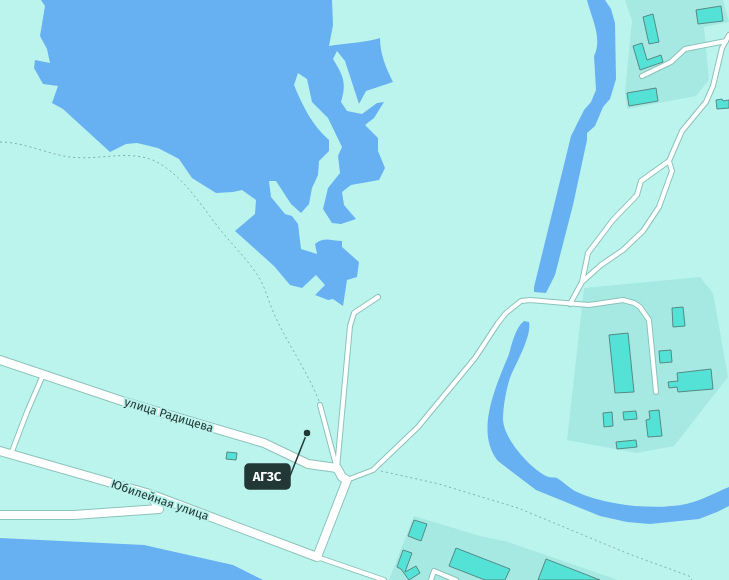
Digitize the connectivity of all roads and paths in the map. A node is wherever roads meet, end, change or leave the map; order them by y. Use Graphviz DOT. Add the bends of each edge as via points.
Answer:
graph roads {
  1 [pos="729,35"];
  2 [pos="726,41"];
  3 [pos="642,76"];
  4 [pos="0,142"];
  5 [pos="669,161"];
  6 [pos="582,282"];
  7 [pos="378,297"];
  8 [pos="570,304"];
  9 [pos="0,360"];
  10 [pos="44,374"];
  11 [pos="656,392"];
  12 [pos="320,405"];
  13 [pos="0,451"];
  14 [pos="11,454"];
  15 [pos="336,468"];
  16 [pos="373,470"];
  17 [pos="347,480"];
  18 [pos="150,494"];
  19 [pos="0,515"];
  20 [pos="317,557"];
  21 [pos="384,580"];
  22 [pos="431,580"];
  23 [pos="456,580"];
  24 [pos="692,580"];
  1 -- 2 [label="lane"];
  2 -- 3 [label="lane" via="686,49 671,62"];
  2 -- 5 [label="lane" via="722,48 714,86 706,102 682,131"];
  4 -- 12 [label="path" via="13,142 71,157 141,156 162,164 201,203 227,238 249,261 262,282 275,318 301,362"];
  5 -- 6 [label="lane" via="641,182 637,195 613,220 588,254"];
  5 -- 6 [label="lane" via="672,171 659,207 642,231 623,250"];
  6 -- 8 [label="lane"];
  7 -- 15 [label="lane" via="354,313 350,326"];
  8 -- 11 [label="lane" via="589,305 623,300 640,306 649,320"];
  8 -- 16 [label="lane" via="530,300 514,305 498,323 475,358 418,427"];
  9 -- 10 [label="street, улица Радищева"];
  10 -- 14 [label="lane"];
  10 -- 15 [label="street, улица Радищева" via="122,401 264,443 308,464"];
  12 -- 15 [label="lane"];
  13 -- 14 [label="street, Юбилейная улица"];
  14 -- 18 [label="street, Юбилейная улица"];
  15 -- 17 [label="street"];
  16 -- 17 [label="lane"];
  16 -- 24 [label="path" via="439,484 518,508 689,576"];
  17 -- 20 [label="street"];
  18 -- 19 [label="street" via="159,509"];
  18 -- 20 [label="street, Юбилейная улица"];
  20 -- 21 [label="lane"];
  22 -- 23 [label="lane" via="434,572"];
}
